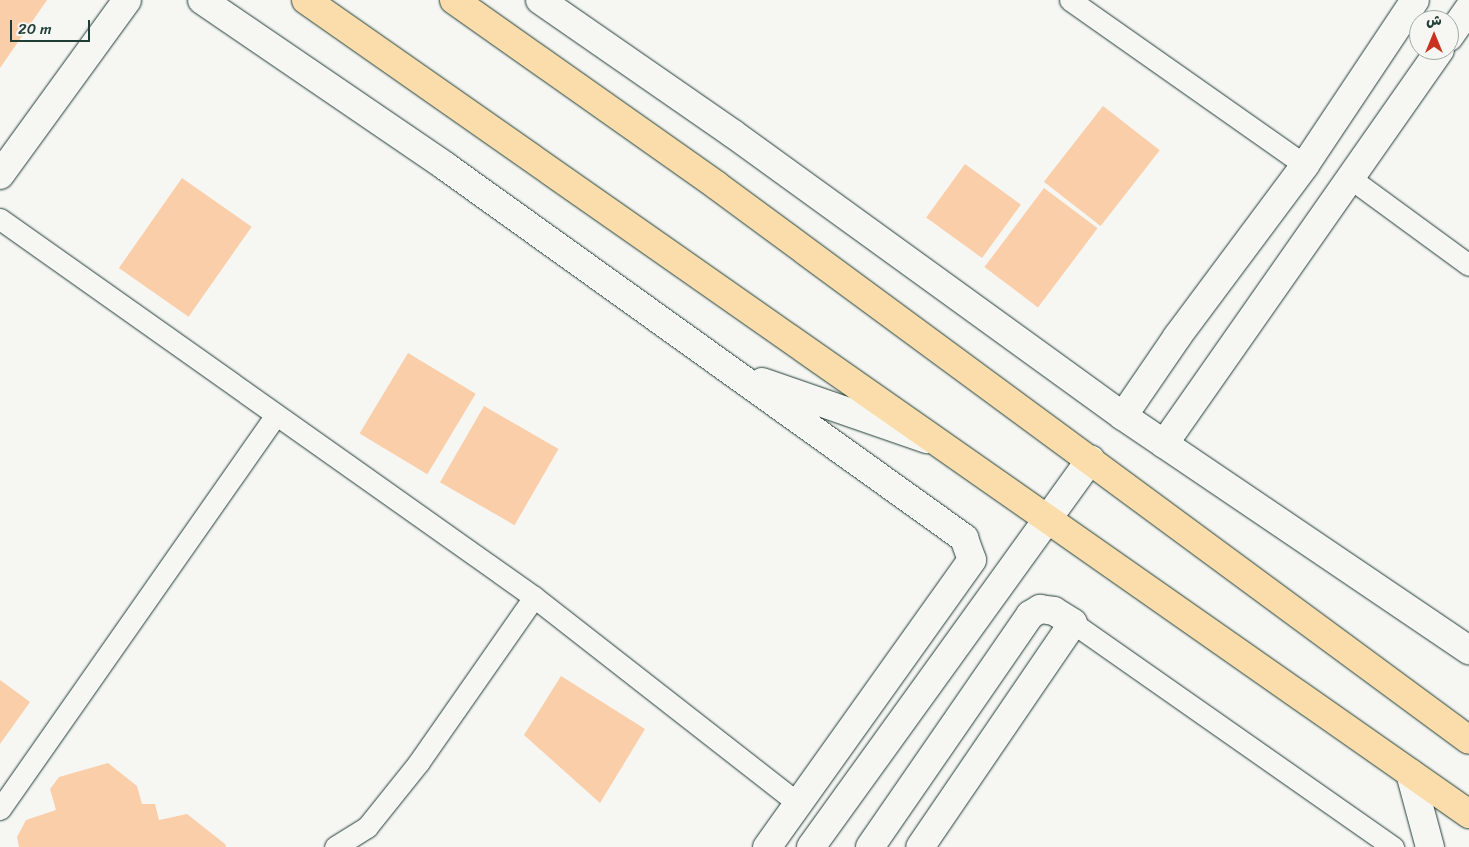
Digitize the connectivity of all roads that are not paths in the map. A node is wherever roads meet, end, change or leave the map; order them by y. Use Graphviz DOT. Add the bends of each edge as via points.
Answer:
graph roads {
  1 [pos="127,0"];
  2 [pos="202,0"];
  3 [pos="306,0"];
  4 [pos="454,0"];
  5 [pos="540,0"];
  6 [pos="1070,0"];
  7 [pos="1415,0"];
  8 [pos="1469,8"];
  9 [pos="1459,22"];
  10 [pos="1433,60"];
  11 [pos="1305,165"];
  12 [pos="0,175"];
  13 [pos="1350,178"];
  14 [pos="0,219"];
  15 [pos="1469,264"];
  16 [pos="732,372"];
  17 [pos="276,415"];
  18 [pos="1123,416"];
  19 [pos="940,444"];
  20 [pos="1164,444"];
  21 [pos="1091,459"];
  22 [pos="1048,520"];
  23 [pos="534,597"];
  24 [pos="1073,623"];
  25 [pos="1469,650"];
  26 [pos="1469,740"];
  27 [pos="1410,773"];
  28 [pos="799,804"];
  29 [pos="0,809"];
  30 [pos="1469,814"];
  31 [pos="335,847"];
  32 [pos="767,847"];
  33 [pos="811,847"];
  34 [pos="870,847"];
  35 [pos="920,847"];
  36 [pos="1393,847"];
  37 [pos="1430,847"];
  1 -- 12 [label="main road"];
  2 -- 16 [label="main road" via="445,166"];
  3 -- 19 [label="main road"];
  4 -- 21 [label="main road" via="724,190"];
  5 -- 18 [label="main road" via="732,133"];
  6 -- 11 [label="street"];
  7 -- 11 [label="main road"];
  8 -- 9 [label="main road"];
  10 -- 13 [label="main road"];
  11 -- 18 [label="main road" via="1177,337"];
  13 -- 15 [label="street"];
  13 -- 20 [label="main road"];
  14 -- 17 [label="street"];
  16 -- 19 [label="main road"];
  16 -- 28 [label="main road" via="964,538 972,560"];
  17 -- 23 [label="street"];
  17 -- 29 [label="street"];
  18 -- 20 [label="main road"];
  19 -- 22 [label="main road"];
  20 -- 25 [label="main road"];
  21 -- 22 [label="main road"];
  21 -- 26 [label="main road"];
  22 -- 27 [label="main road"];
  22 -- 33 [label="main road"];
  23 -- 28 [label="street"];
  23 -- 31 [label="street" via="419,762 366,827"];
  24 -- 34 [label="main road" via="1054,611 1040,609 1030,615"];
  24 -- 35 [label="main road"];
  24 -- 36 [label="street"];
  27 -- 30 [label="main road"];
  27 -- 37 [label="main road"];
  28 -- 32 [label="main road"];
}
